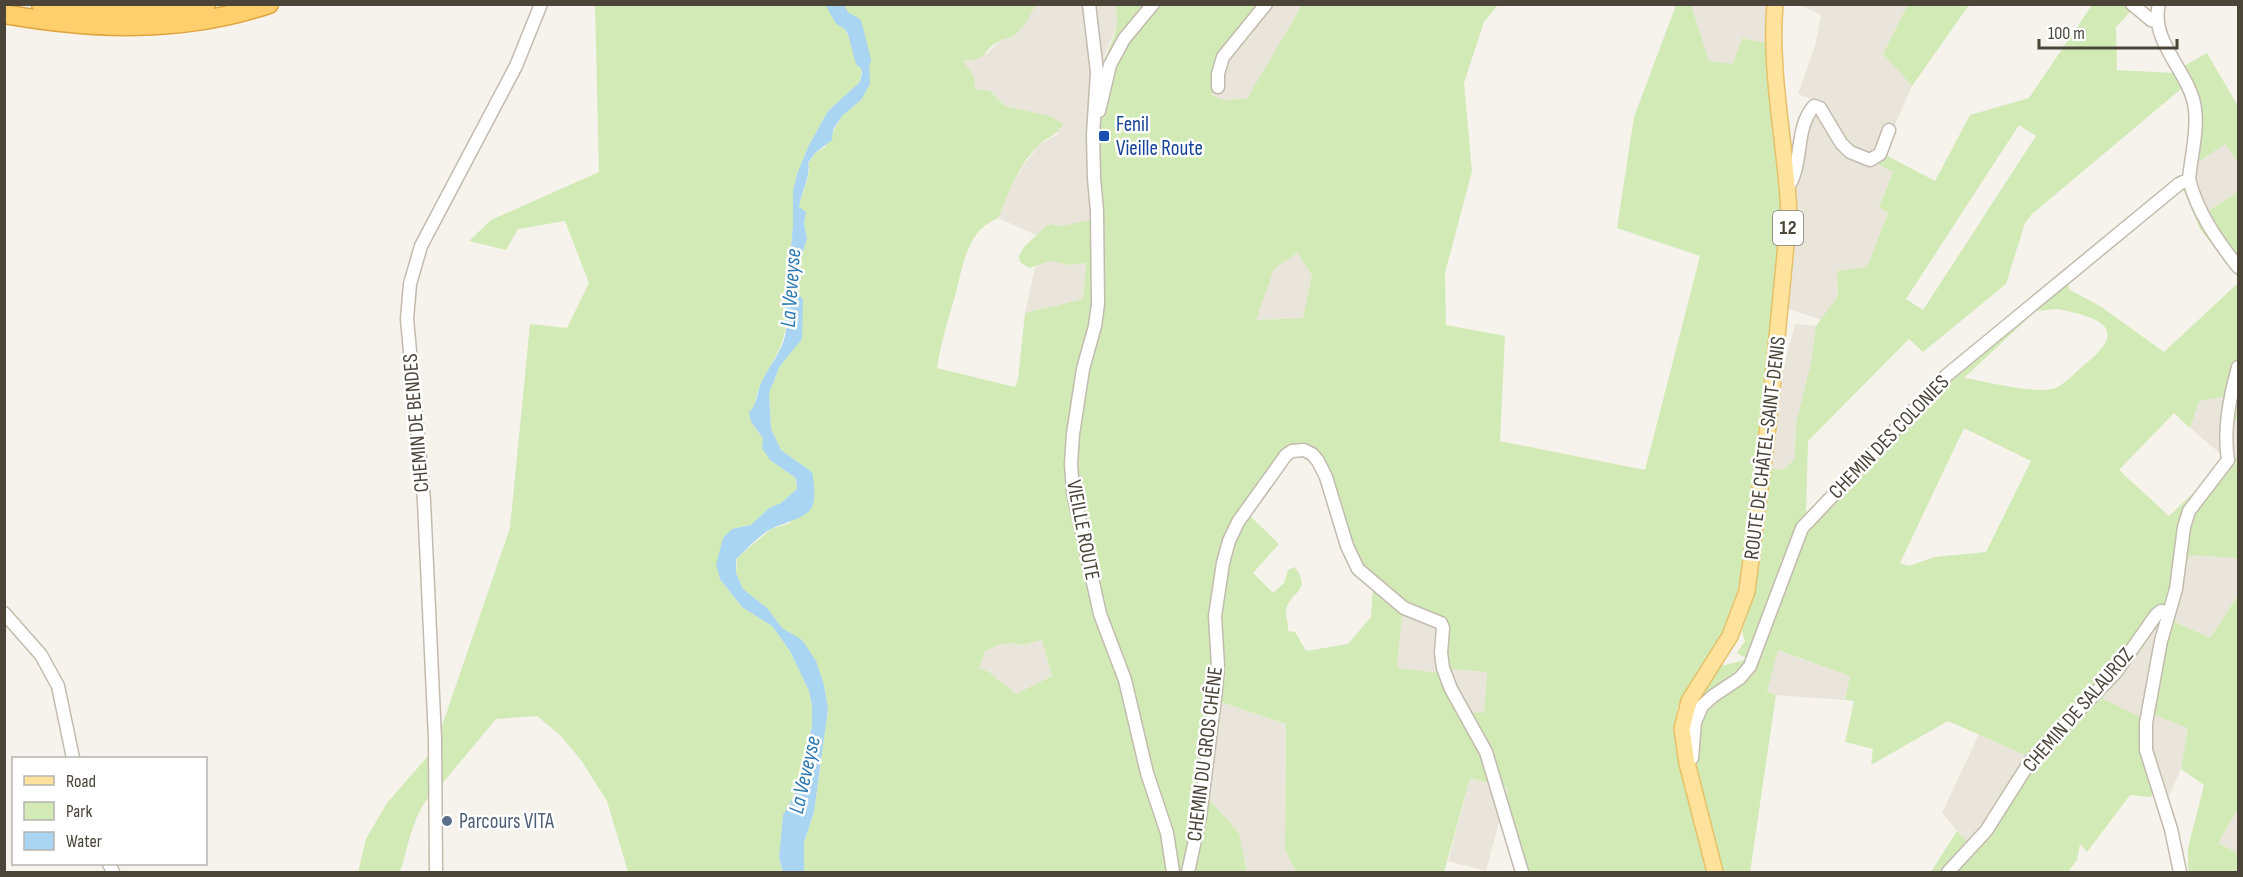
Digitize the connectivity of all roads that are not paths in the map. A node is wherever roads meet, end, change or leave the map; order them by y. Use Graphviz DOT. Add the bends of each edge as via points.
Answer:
graph roads {
  1 [pos="41,4"];
  2 [pos="206,4"];
  3 [pos="269,4"];
  4 [pos="541,4"];
  5 [pos="1089,4"];
  6 [pos="1153,4"];
  7 [pos="1266,4"];
  8 [pos="1775,4"];
  9 [pos="2132,4"];
  10 [pos="2159,4"];
  11 [pos="4,14"];
  12 [pos="2158,22"];
  13 [pos="1218,87"];
  14 [pos="1889,130"];
  15 [pos="1093,135"];
  16 [pos="2189,179"];
  17 [pos="1788,187"];
  18 [pos="2238,267"];
  19 [pos="2238,367"];
  20 [pos="2168,612"];
  21 [pos="4,613"];
  22 [pos="73,757"];
  23 [pos="1687,763"];
  24 [pos="436,873"];
  25 [pos="1173,873"];
  26 [pos="1188,873"];
  27 [pos="1522,873"];
  28 [pos="1715,873"];
  29 [pos="1948,873"];
  30 [pos="2180,873"];
  1 -- 2 [label="highway" via="120,12"];
  3 -- 11 [label="highway" via="209,19 140,27 70,24"];
  4 -- 24 [label="street, CHEMIN DE BENDES" via="516,66 421,246 410,284 407,319 424,501 435,739"];
  5 -- 15 [label="street" via="1097,72"];
  6 -- 15 [label="street" via="1124,39 1110,64"];
  7 -- 13 [label="street" via="1223,57"];
  8 -- 17 [label="main road, ROUTE DE CHÂTEL-SAINT-DENIS / 12" via="1774,61"];
  9 -- 12 [label="street"];
  10 -- 12 [label="street"];
  12 -- 16 [label="street" via="2165,45 2186,79 2195,109"];
  14 -- 17 [label="street" via="1880,154 1870,160 1850,152 1820,108 1814,106 1801,134 1795,177"];
  15 -- 25 [label="street, VIEILLE ROUTE" via="1098,304 1073,434 1073,492 1100,614 1125,680 1147,773 1167,833"];
  16 -- 18 [label="street" via="2216,238"];
  16 -- 23 [label="street, CHEMIN DES COLONIES" via="2179,183 1947,375 1802,528 1750,666 1702,706 1695,722 1692,758"];
  17 -- 23 [label="main road, ROUTE DE CHÂTEL-SAINT-DENIS / 12" via="1783,281 1748,591 1730,636 1689,701 1682,729"];
  19 -- 20 [label="street" via="2225,441 2228,460 2189,511 2176,589"];
  20 -- 29 [label="street, CHEMIN DE SALAUROZ" via="2156,615 2116,672 2031,760 1986,831"];
  20 -- 30 [label="street" via="2145,742"];
  21 -- 22 [label="street" via="41,655 58,686"];
  23 -- 28 [label="main road, ROUTE DE CHÂTEL-SAINT-DENIS / 12"];
  26 -- 27 [label="street, CHEMIN DU GROS CHÊNE" via="1200,817 1216,690 1216,607 1224,556 1251,502 1282,458 1300,450 1312,454 1323,469 1354,565 1404,608 1441,623 1443,668 1486,752"];
}
